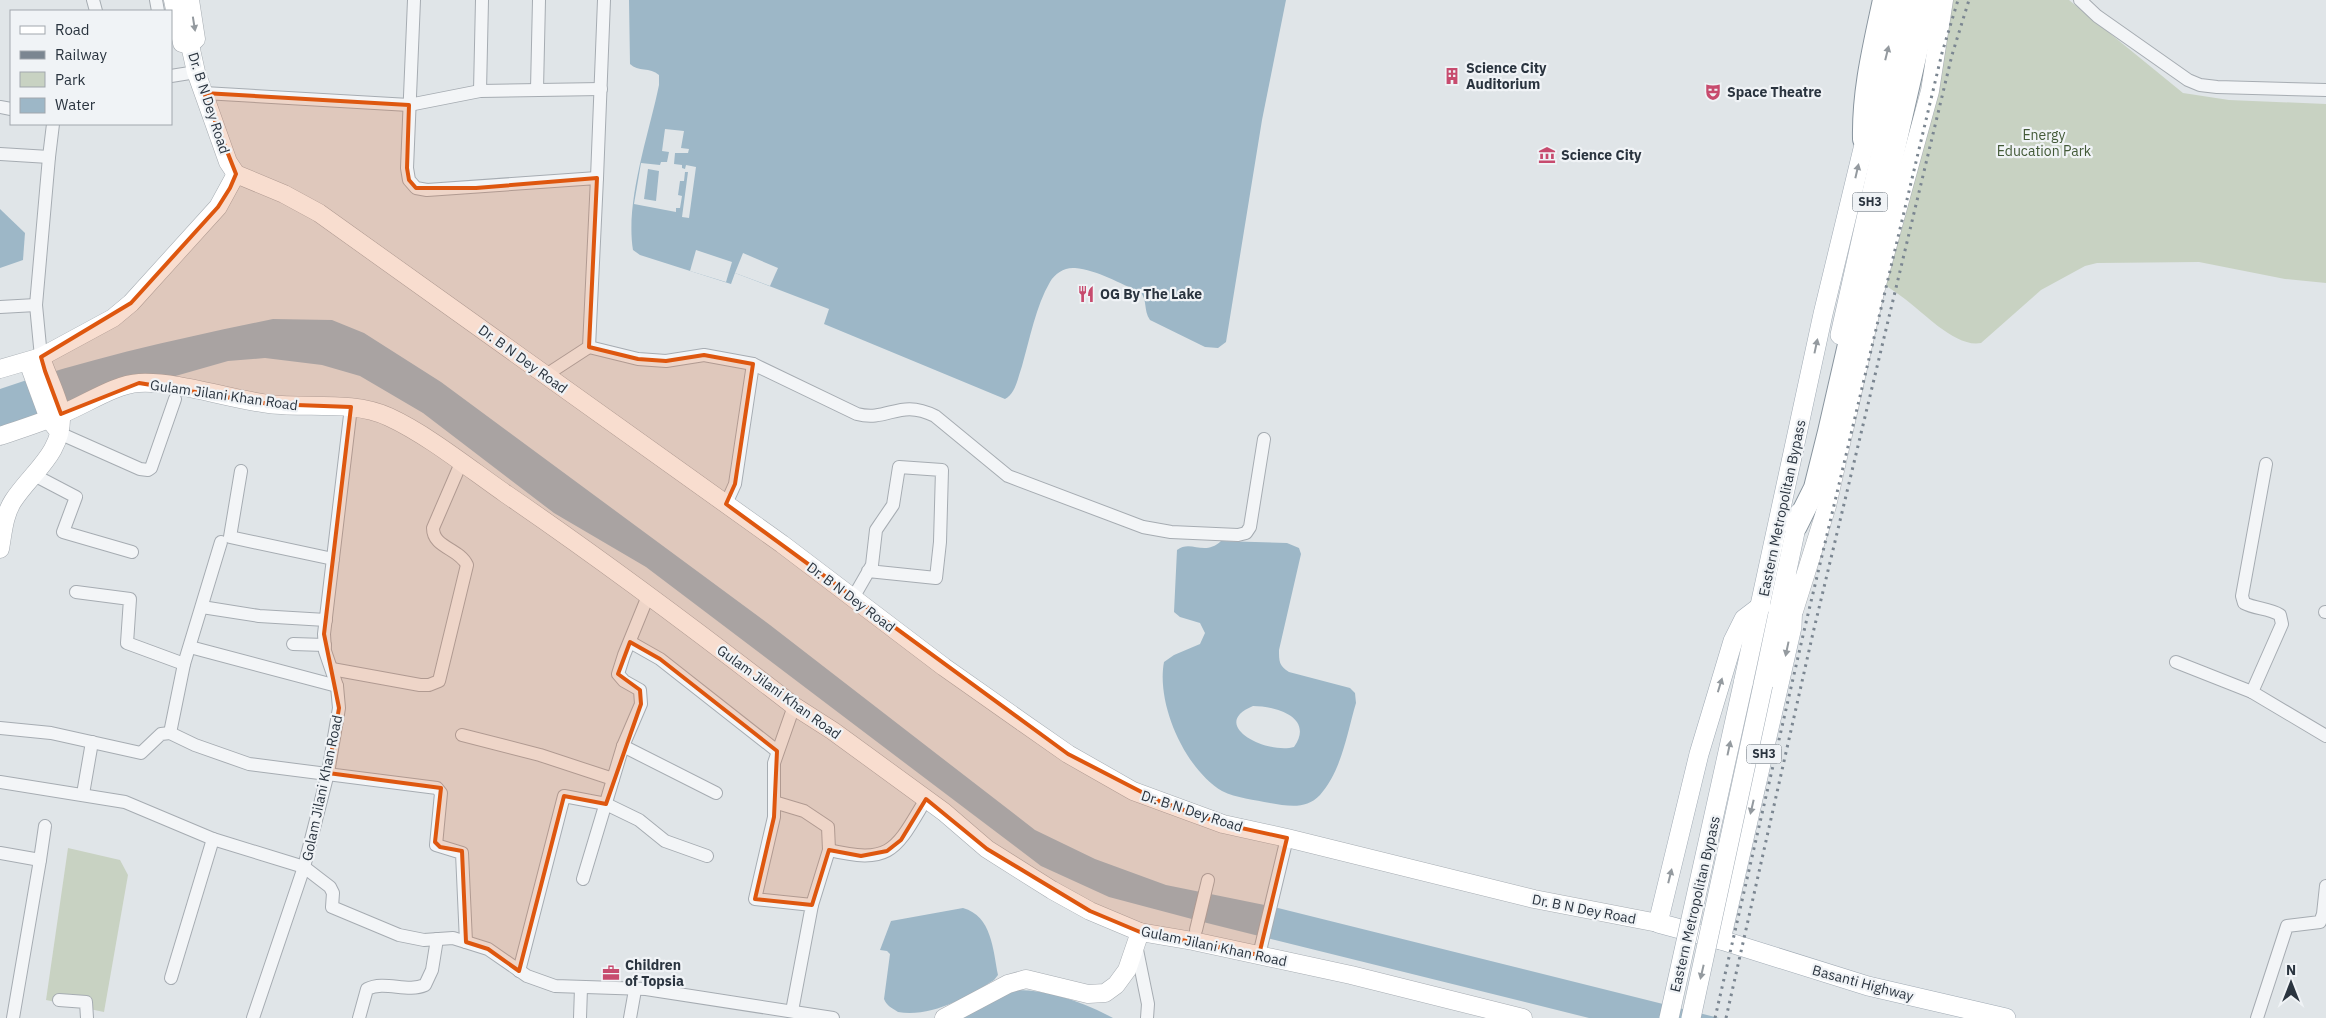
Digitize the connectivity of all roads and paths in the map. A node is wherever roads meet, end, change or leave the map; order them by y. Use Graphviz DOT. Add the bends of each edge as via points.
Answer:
graph roads {
  1 [pos="174,0"];
  2 [pos="190,0"];
  3 [pos="414,0"];
  4 [pos="482,0"];
  5 [pos="539,0"];
  6 [pos="604,0"];
  7 [pos="1884,0"];
  8 [pos="1899,0"];
  9 [pos="1915,0"];
  10 [pos="1928,0"];
  11 [pos="1944,0"];
  12 [pos="2080,0"];
  13 [pos="181,45"];
  14 [pos="196,72"];
  15 [pos="172,76"];
  16 [pos="537,89"];
  17 [pos="600,89"];
  18 [pos="2326,90"];
  19 [pos="480,92"];
  20 [pos="204,93"];
  21 [pos="409,105"];
  22 [pos="54,125"];
  23 [pos="1864,139"];
  24 [pos="0,154"];
  25 [pos="48,157"];
  26 [pos="236,174"];
  27 [pos="597,178"];
  28 [pos="36,306"];
  29 [pos="0,307"];
  30 [pos="589,347"];
  31 [pos="754,364"];
  32 [pos="37,366"];
  33 [pos="0,369"];
  34 [pos="546,375"];
  35 [pos="175,399"];
  36 [pos="350,407"];
  37 [pos="54,415"];
  38 [pos="0,436"];
  39 [pos="1264,439"];
  40 [pos="461,463"];
  41 [pos="2266,464"];
  42 [pos="241,471"];
  43 [pos="34,475"];
  44 [pos="726,504"];
  45 [pos="1796,526"];
  46 [pos="221,542"];
  47 [pos="0,548"];
  48 [pos="132,552"];
  49 [pos="333,559"];
  50 [pos="1788,566"];
  51 [pos="868,571"];
  52 [pos="76,592"];
  53 [pos="648,596"];
  54 [pos="853,598"];
  55 [pos="1761,606"];
  56 [pos="202,607"];
  57 [pos="1793,614"];
  58 [pos="326,620"];
  59 [pos="630,642"];
  60 [pos="293,644"];
  61 [pos="324,645"];
  62 [pos="190,647"];
  63 [pos="2176,662"];
  64 [pos="184,664"];
  65 [pos="332,669"];
  66 [pos="337,686"];
  67 [pos="2252,692"];
  68 [pos="794,706"];
  69 [pos="0,728"];
  70 [pos="170,733"];
  71 [pos="462,735"];
  72 [pos="2326,736"];
  73 [pos="92,742"];
  74 [pos="623,746"];
  75 [pos="777,751"];
  76 [pos="328,773"];
  77 [pos="613,780"];
  78 [pos="0,782"];
  79 [pos="716,793"];
  80 [pos="83,794"];
  81 [pos="926,799"];
  82 [pos="774,802"];
  83 [pos="606,804"];
  84 [pos="45,826"];
  85 [pos="1287,838"];
  86 [pos="213,839"];
  87 [pos="829,850"];
  88 [pos="0,853"];
  89 [pos="707,856"];
  90 [pos="40,860"];
  91 [pos="304,867"];
  92 [pos="583,879"];
  93 [pos="1208,880"];
  94 [pos="2326,886"];
  95 [pos="812,905"];
  96 [pos="1658,924"];
  97 [pos="1196,930"];
  98 [pos="1138,938"];
  99 [pos="437,939"];
  100 [pos="1721,940"];
  101 [pos="466,942"];
  102 [pos="1261,949"];
  103 [pos="519,971"];
  104 [pos="171,978"];
  105 [pos="581,988"];
  106 [pos="635,990"];
  107 [pos="59,1000"];
  108 [pos="792,1012"];
  109 [pos="13,1018"];
  110 [pos="87,1018"];
  111 [pos="253,1018"];
  112 [pos="359,1018"];
  113 [pos="580,1018"];
  114 [pos="630,1018"];
  115 [pos="834,1018"];
  116 [pos="944,1018"];
  117 [pos="1147,1018"];
  118 [pos="1523,1018"];
  119 [pos="1669,1018"];
  120 [pos="1691,1018"];
  121 [pos="2006,1018"];
  122 [pos="2257,1018"];
  1 -- 13 [label="street, Dr. B N Dey Road"];
  2 -- 13 [label="street, Dr. B N Dey Road, one-way" via="196,39"];
  3 -- 21 [label="street"];
  4 -- 19 [label="street"];
  5 -- 16 [label="street"];
  6 -- 17 [label="street"];
  7 -- 23 [label="highway" via="1866,85"];
  23 -- 8 [label="main road, Eastern Metropolitan Bypass / SH3, one-way"];
  9 -- 45 [label="main road, SH3"];
  10 -- 45 [label="highway" via="1815,488"];
  11 -- 57 [label="street" via="1930,91 1876,288 1827,506"];
  12 -- 18 [label="street" via="2097,16 2188,80 2200,85"];
  13 -- 14 [label="street, Dr. B N Dey Road"];
  14 -- 15 [label="street"];
  14 -- 20 [label="street, Dr. B N Dey Road"];
  16 -- 17 [label="street"];
  16 -- 19 [label="street"];
  17 -- 27 [label="street"];
  19 -- 21 [label="street"];
  20 -- 21 [label="street"];
  20 -- 26 [label="street, Dr. B N Dey Road" via="228,162"];
  21 -- 27 [label="street" via="408,180 416,188 476,188"];
  22 -- 25 [label="street"];
  55 -- 23 [label="main road, Eastern Metropolitan Bypass / SH3, one-way"];
  24 -- 25 [label="street"];
  25 -- 28 [label="street"];
  26 -- 32 [label="street" via="218,207 131,303"];
  26 -- 34 [label="street, Dr. B N Dey Road" via="319,213"];
  27 -- 30 [label="street"];
  28 -- 29 [label="street"];
  28 -- 32 [label="street"];
  30 -- 31 [label="street" via="638,359 666,361 704,355"];
  30 -- 34 [label="street"];
  31 -- 39 [label="street" via="857,414 874,417 904,408 925,411 1008,476 1134,524 1160,530 1246,533 1250,527"];
  31 -- 44 [label="street" via="735,484"];
  32 -- 33 [label="street"];
  32 -- 37 [label="street"];
  34 -- 44 [label="street, Dr. B N Dey Road"];
  35 -- 37 [label="street" via="148,470 140,469"];
  36 -- 37 [label="street, Gulam Jilani Khan Road" via="269,404 139,383"];
  36 -- 40 [label="street, Gulam Jilani Khan Road" via="390,417"];
  36 -- 49 [label="street, Golam Jilani Khan Road"];
  37 -- 38 [label="street, Gulam Jilani Khan Road"];
  37 -- 43 [label="street" via="54,450"];
  40 -- 53 [label="street, Gulam Jilani Khan Road"];
  40 -- 65 [label="street" via="433,528 437,541 464,558 467,565 439,681 420,684"];
  41 -- 67 [label="street" via="2242,596 2248,605 2280,615 2282,624"];
  42 -- 49 [label="street" via="230,537"];
  43 -- 47 [label="street" via="6,514"];
  43 -- 48 [label="street" via="76,496 63,532"];
  44 -- 54 [label="street, Dr. B N Dey Road"];
  45 -- 50 [label="main road, SH3"];
  46 -- 56 [label="street"];
  49 -- 58 [label="street, Golam Jilani Khan Road"];
  50 -- 57 [label="main road, SH3"];
  50 -- 120 [label="main road, one-way, bridge"];
  51 -- 51 [label="street" via="872,565 876,530 893,505 899,467 942,470 936,578"];
  51 -- 54 [label="street"];
  52 -- 64 [label="street" via="130,599 127,643"];
  53 -- 59 [label="street"];
  53 -- 68 [label="street, Gulam Jilani Khan Road"];
  54 -- 85 [label="street, Dr. B N Dey Road" via="1025,724 1111,779 1134,791 1223,824"];
  96 -- 55 [label="main road, one-way" via="1699,754 1733,641 1744,619"];
  119 -- 55 [label="main road, Eastern Metropolitan Bypass, one-way, bridge"];
  56 -- 58 [label="street" via="259,616"];
  56 -- 62 [label="street"];
  57 -- 100 [label="main road, SH3, one-way"];
  58 -- 61 [label="street, Golam Jilani Khan Road"];
  59 -- 74 [label="street" via="618,674 640,690 642,704"];
  59 -- 75 [label="street" via="660,659"];
  60 -- 61 [label="street"];
  61 -- 65 [label="street, Golam Jilani Khan Road"];
  62 -- 64 [label="street"];
  62 -- 66 [label="street"];
  63 -- 67 [label="street"];
  64 -- 70 [label="street"];
  65 -- 66 [label="street, Golam Jilani Khan Road"];
  66 -- 76 [label="street, Golam Jilani Khan Road" via="339,708"];
  67 -- 72 [label="street"];
  68 -- 75 [label="street"];
  68 -- 81 [label="street, Gulam Jilani Khan Road"];
  69 -- 73 [label="street" via="51,733"];
  70 -- 73 [label="street" via="162,734 142,753"];
  70 -- 76 [label="street" via="249,764"];
  71 -- 77 [label="street" via="540,755"];
  73 -- 80 [label="street"];
  74 -- 77 [label="street"];
  74 -- 79 [label="street"];
  75 -- 82 [label="street"];
  76 -- 91 [label="street, Golam Jilani Khan Road"];
  76 -- 101 [label="street" via="440,790 435,842 440,847 462,853"];
  77 -- 83 [label="street"];
  78 -- 80 [label="street"];
  80 -- 86 [label="street" via="125,802"];
  81 -- 87 [label="street" via="901,840 887,851 876,856 861,856"];
  81 -- 98 [label="street, Gulam Jilani Khan Road" via="987,849"];
  82 -- 87 [label="street" via="804,811 828,827"];
  82 -- 95 [label="street" via="774,817 755,898"];
  83 -- 89 [label="street" via="639,820 665,841"];
  83 -- 92 [label="street"];
  83 -- 103 [label="street" via="564,796"];
  84 -- 90 [label="street"];
  85 -- 96 [label="street, Dr. B N Dey Road" via="1457,882"];
  85 -- 102 [label="street"];
  86 -- 91 [label="street"];
  86 -- 104 [label="street"];
  87 -- 95 [label="street"];
  88 -- 90 [label="street"];
  90 -- 109 [label="street"];
  91 -- 99 [label="street, Golam Jilani Khan Road" via="330,887 332,908 399,935"];
  91 -- 111 [label="street"];
  93 -- 97 [label="street"];
  94 -- 122 [label="street" via="2320,922 2287,926"];
  95 -- 108 [label="street"];
  96 -- 100 [label="main road, Basanti Highway"];
  98 -- 102 [label="street, Gulam Jilani Khan Road"];
  98 -- 116 [label="street" via="1127,970 1105,993 1088,994 1026,980 1008,984"];
  98 -- 117 [label="street" via="1148,1004"];
  99 -- 101 [label="street, Golam Jilani Khan Road" via="454,938"];
  99 -- 112 [label="street" via="432,970 425,985 385,985 367,989"];
  100 -- 121 [label="main road, Basanti Highway" via="1868,986"];
  101 -- 103 [label="street, Golam Jilani Khan Road" via="488,949"];
  102 -- 118 [label="street, Gulam Jilani Khan Road"];
  103 -- 105 [label="street, Golam Jilani Khan Road" via="555,986"];
  105 -- 106 [label="street, Golam Jilani Khan Road"];
  105 -- 113 [label="street"];
  106 -- 108 [label="street, Golam Jilani Khan Road" via="646,989"];
  106 -- 114 [label="street"];
  107 -- 110 [label="street" via="86,1002"];
  108 -- 115 [label="street, Golam Jilani Khan Road"];
}
